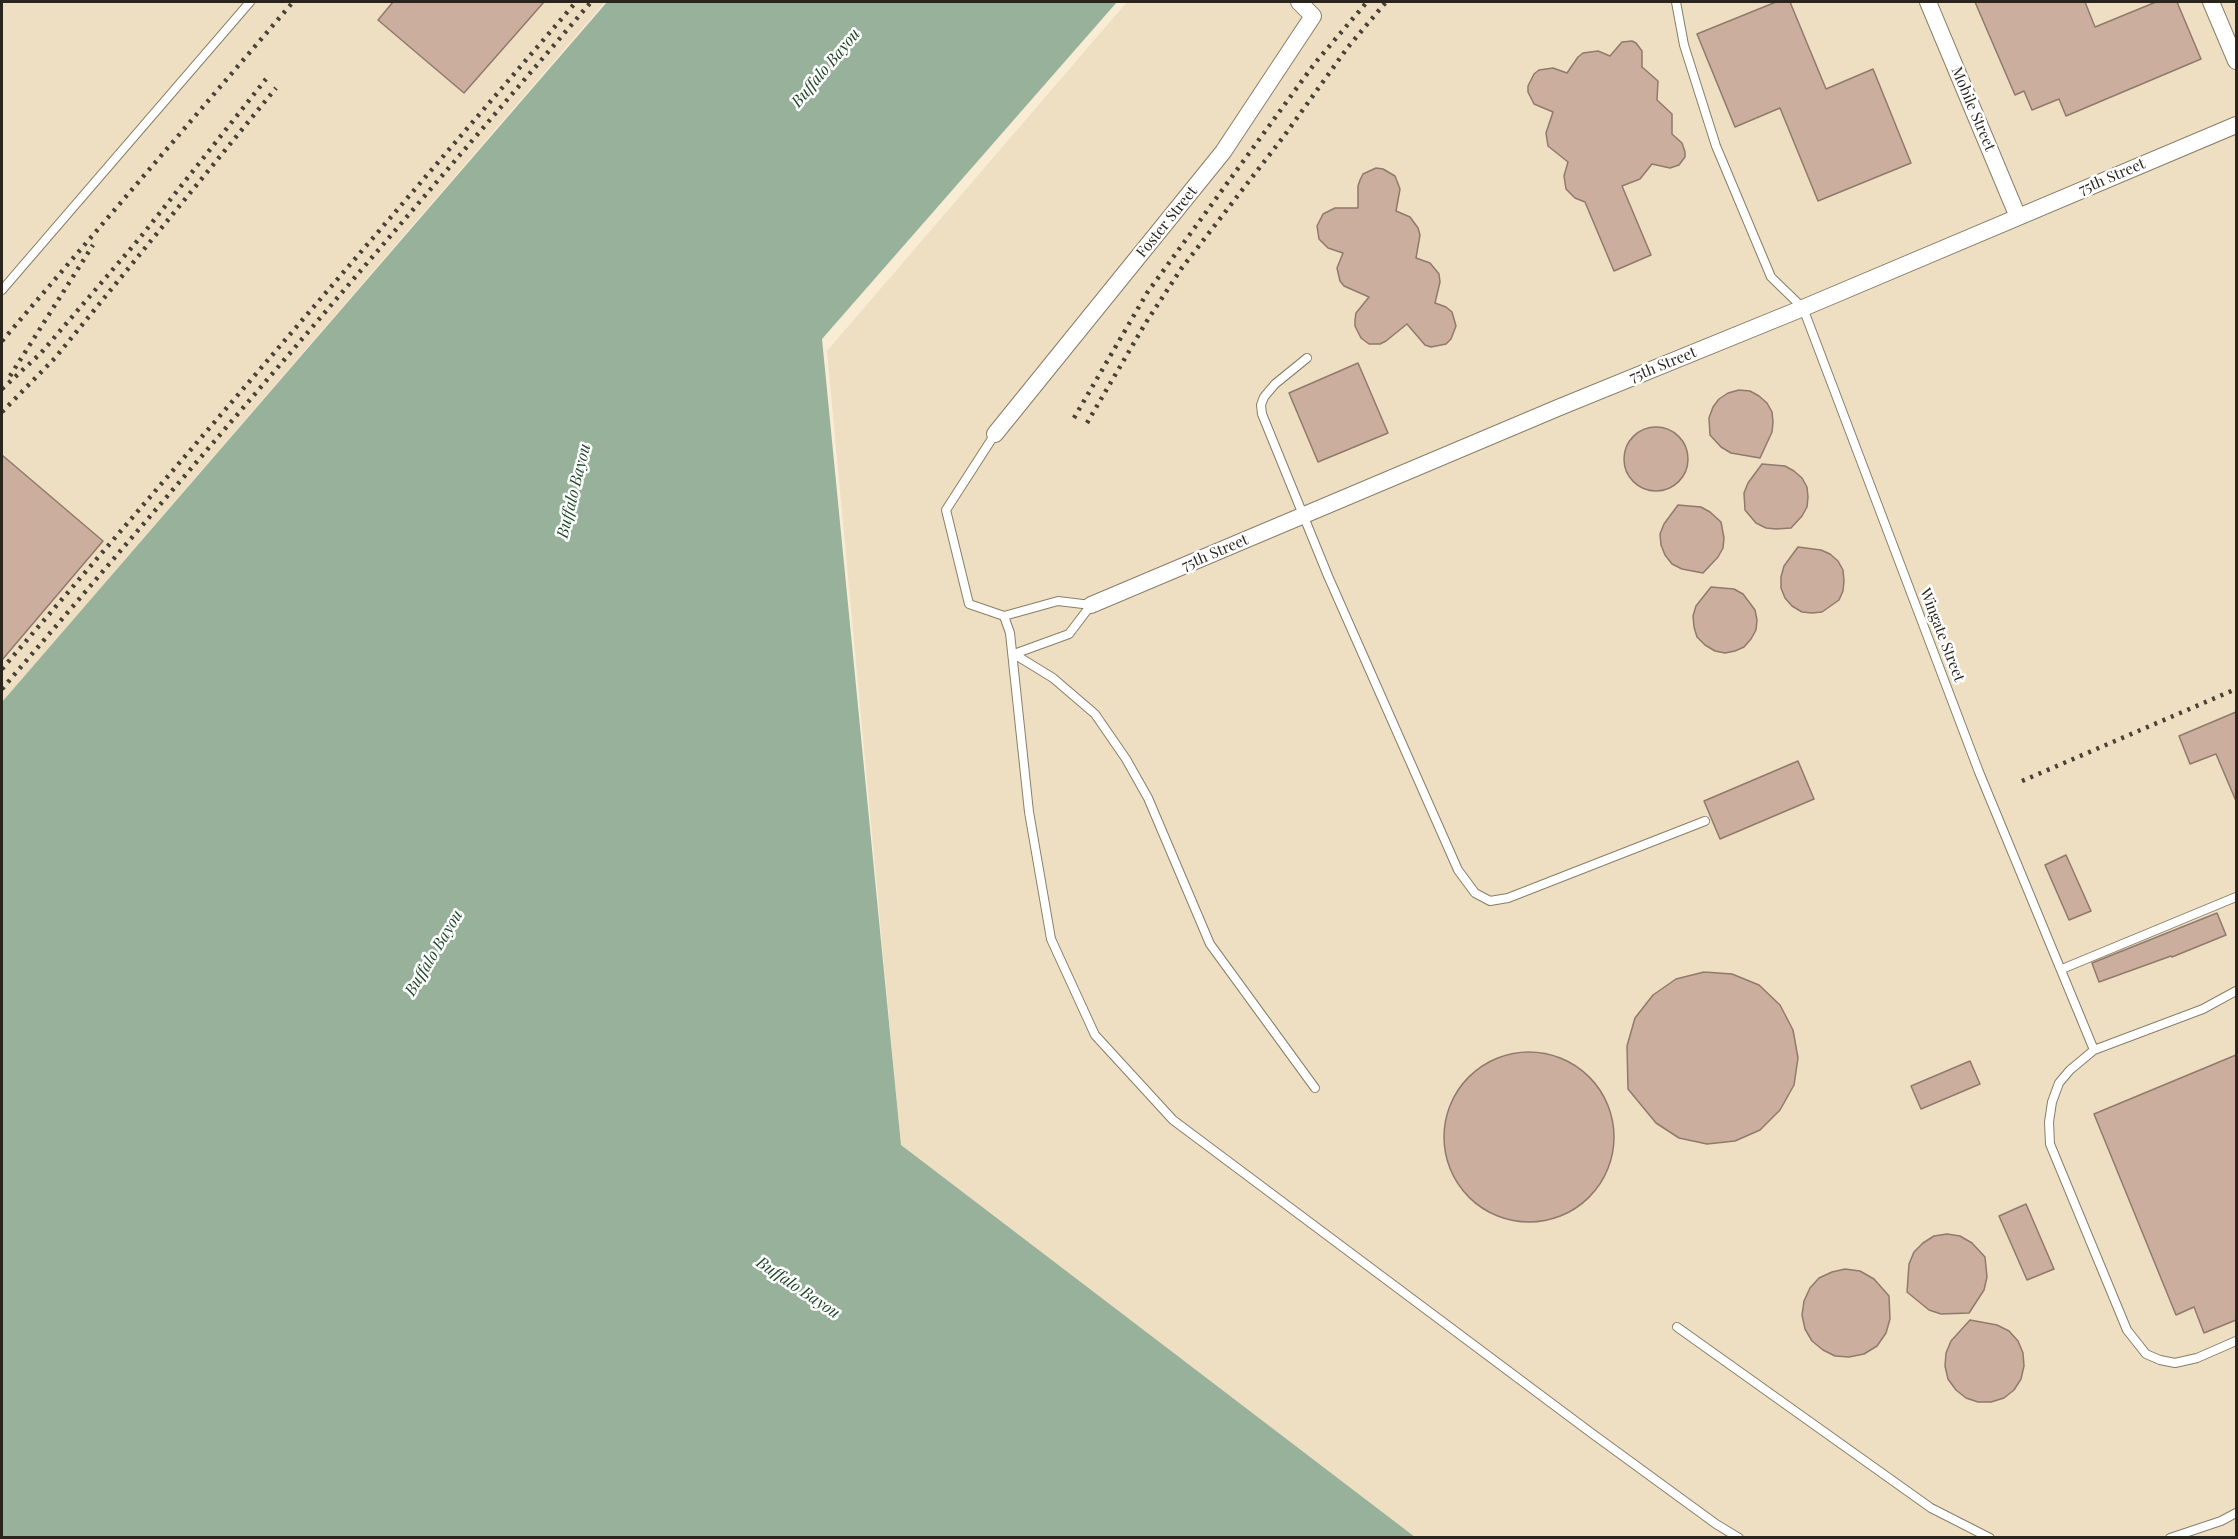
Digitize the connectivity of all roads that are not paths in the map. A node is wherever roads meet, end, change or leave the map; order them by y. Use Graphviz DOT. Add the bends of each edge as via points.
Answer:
graph roads {
  1 [pos="250,2"];
  2 [pos="1299,2"];
  3 [pos="1676,2"];
  4 [pos="1928,2"];
  5 [pos="2211,2"];
  6 [pos="2236,61"];
  7 [pos="2236,125"];
  8 [pos="2018,217"];
  9 [pos="2,290"];
  10 [pos="1803,308"];
  11 [pos="1306,358"];
  12 [pos="995,434"];
  13 [pos="1303,517"];
  14 [pos="1090,605"];
  15 [pos="1004,616"];
  16 [pos="1014,654"];
  17 [pos="1705,821"];
  18 [pos="2236,897"];
  19 [pos="2062,969"];
  20 [pos="2236,991"];
  21 [pos="2094,1050"];
  22 [pos="1316,1088"];
  23 [pos="1677,1327"];
  24 [pos="2236,1341"];
  25 [pos="2236,1513"];
  26 [pos="1739,1538"];
  27 [pos="1990,1538"];
  28 [pos="2170,1538"];
  1 -- 9 [label="lane"];
  2 -- 12 [label="street, Foster Street" via="1313,16 1222,152"];
  3 -- 10 [label="lane" via="1684,45 1716,146 1771,277"];
  4 -- 8 [label="street, Mobile Street"];
  5 -- 6 [label="street"];
  7 -- 8 [label="street, 75th Street"];
  8 -- 10 [label="street, 75th Street"];
  10 -- 13 [label="street, 75th Street"];
  10 -- 19 [label="lane, Wingate Street" via="1979,772"];
  11 -- 13 [label="lane" via="1275,384 1261,405"];
  12 -- 15 [label="lane" via="946,510 969,604"];
  13 -- 14 [label="street, 75th Street"];
  13 -- 17 [label="lane" via="1458,870 1475,893 1490,901 1509,898"];
  14 -- 15 [label="lane" via="1058,601"];
  14 -- 16 [label="lane" via="1069,634"];
  15 -- 16 [label="lane"];
  16 -- 22 [label="lane" via="1053,678 1095,714 1148,798 1210,944"];
  16 -- 26 [label="lane" via="1029,812 1051,939 1095,1035 1173,1119 1590,1432"];
  18 -- 19 [label="lane"];
  19 -- 21 [label="lane, Wingate Street"];
  20 -- 21 [label="lane" via="2203,1009"];
  21 -- 24 [label="lane" via="2059,1083 2049,1122 2050,1144 2127,1330 2146,1354 2175,1363"];
  23 -- 27 [label="lane" via="1931,1508"];
  25 -- 28 [label="lane"];
}
